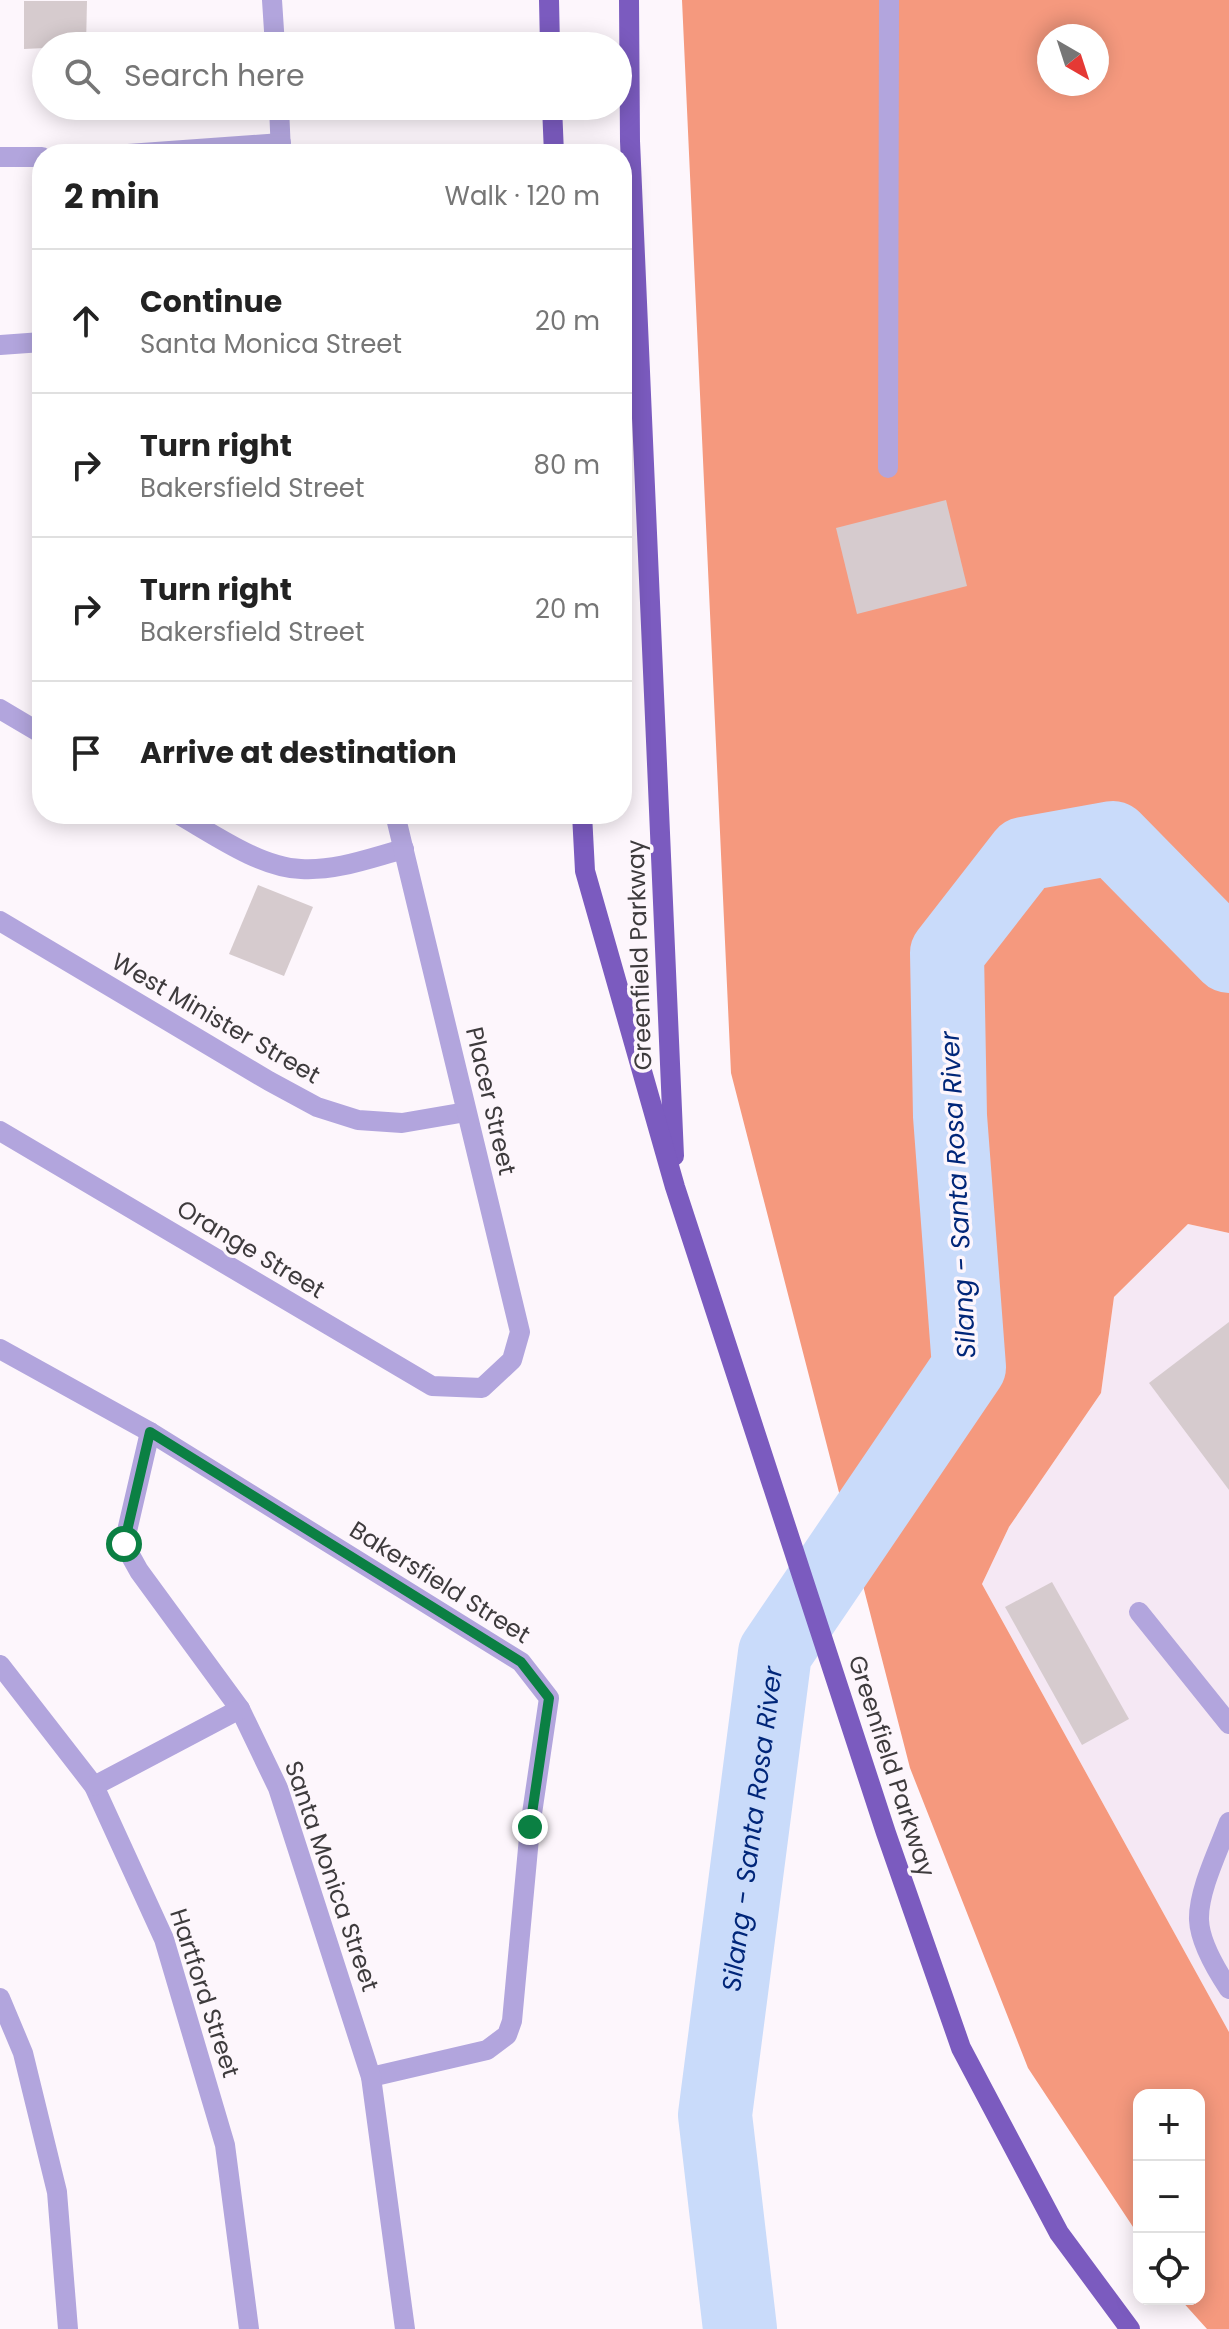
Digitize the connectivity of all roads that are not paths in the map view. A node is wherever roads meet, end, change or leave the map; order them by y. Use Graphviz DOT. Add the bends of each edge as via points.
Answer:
graph roads {
  1 [pos="272,0"];
  2 [pos="549,0"];
  3 [pos="629,0"];
  4 [pos="889,0"];
  5 [pos="274,32"];
  6 [pos="550,32"];
  7 [pos="629,32"];
  8 [pos="280,120"];
  9 [pos="553,120"];
  10 [pos="630,120"];
  11 [pos="281,144"];
  12 [pos="554,144"];
  13 [pos="631,144"];
  14 [pos="0,157"];
  15 [pos="32,157"];
  16 [pos="632,196"];
  17 [pos="32,343"];
  18 [pos="0,345"];
  19 [pos="888,468"];
  20 [pos="0,709"];
  21 [pos="32,728"];
  22 [pos="196,824"];
  23 [pos="398,824"];
  24 [pos="583,824"];
  25 [pos="404,849"];
  26 [pos="0,921"];
  27 [pos="466,1112"];
  28 [pos="0,1131"];
  29 [pos="675,1187"];
  30 [pos="0,1349"];
  31 [pos="482,1388"];
  32 [pos="150,1432"];
  33 [pos="1139,1612"];
  34 [pos="0,1665"];
  35 [pos="240,1709"];
  36 [pos="1229,1724"];
  37 [pos="94,1786"];
  38 [pos="1229,1822"];
  39 [pos="1229,1989"];
  40 [pos="0,1998"];
  41 [pos="371,2077"];
  42 [pos="68,2329"];
  43 [pos="249,2329"];
  44 [pos="405,2329"];
  45 [pos="1130,2329"];
  1 -- 5 [label="street"];
  2 -- 6 [label="main road"];
  3 -- 7 [label="main road, Greenfield Parkway"];
  4 -- 19 [label="street"];
  8 -- 11 [label="street"];
  9 -- 12 [label="main road"];
  10 -- 13 [label="main road, Greenfield Parkway"];
  14 -- 15 [label="street"];
  16 -- 29 [label="main road, Greenfield Parkway"];
  17 -- 18 [label="street"];
  20 -- 21 [label="street"];
  22 -- 25 [label="street" via="260,859 299,870 345,866"];
  23 -- 25 [label="street, Placer Street"];
  24 -- 29 [label="main road, Greenfield Parkway" via="585,871"];
  25 -- 27 [label="street, Placer Street"];
  26 -- 27 [label="street, West Minister Street" via="317,1107 358,1120 402,1123"];
  27 -- 31 [label="street, Placer Street" via="520,1332 512,1360"];
  28 -- 31 [label="street, Orange Street" via="432,1386"];
  29 -- 45 [label="main road, Greenfield Parkway" via="961,2048 1059,2233"];
  30 -- 32 [label="street, Bakersfield Street"];
  32 -- 35 [label="street, Santa Monica Street" via="124,1544"];
  32 -- 41 [label="street, Bakersfield Street" via="521,1662 549,1698 507,2035 487,2050"];
  33 -- 36 [label="street"];
  34 -- 37 [label="street, Hartford Street"];
  35 -- 37 [label="street"];
  35 -- 41 [label="street, Santa Monica Street" via="278,1788"];
  37 -- 43 [label="street, Hartford Street" via="164,1939 225,2145"];
  38 -- 39 [label="street" via="1207,1878 1199,1920 1213,1965"];
  40 -- 42 [label="street" via="23,2053 57,2192"];
  41 -- 44 [label="street, Santa Monica Street"];
}
